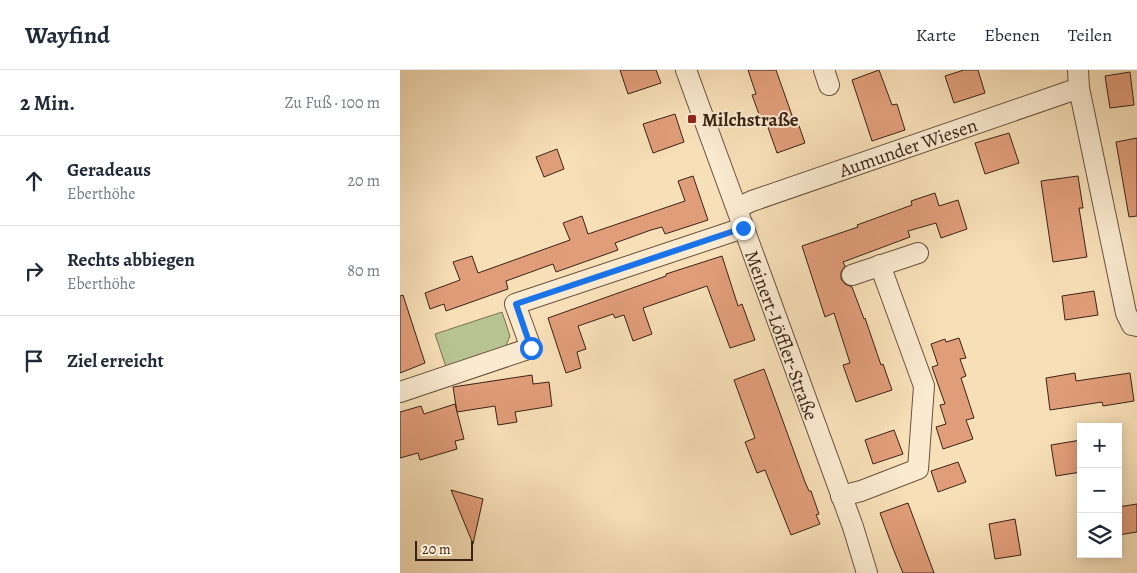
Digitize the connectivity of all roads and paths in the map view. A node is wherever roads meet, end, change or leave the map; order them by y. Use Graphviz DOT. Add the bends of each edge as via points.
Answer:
graph roads {
  1 [pos="686,70"];
  2 [pos="1079,79"];
  3 [pos="737,208"];
  4 [pos="743,228"];
  5 [pos="918,253"];
  6 [pos="880,266"];
  7 [pos="852,275"];
  8 [pos="1137,326"];
  9 [pos="400,392"];
  10 [pos="841,496"];
  11 [pos="867,573"];
  1 -- 3 [label="street, Meinert-Löffler-Straße"];
  2 -- 3 [label="street, Aumunder Wiesen"];
  2 -- 8 [label="street, Aumunder Wiesen" via="1126,312 1132,325"];
  3 -- 4 [label="street, Meinert-Löffler-Straße"];
  4 -- 9 [label="street" via="516,304 531,348"];
  4 -- 10 [label="street, Meinert-Löffler-Straße"];
  5 -- 6 [label="street"];
  6 -- 7 [label="street"];
  6 -- 10 [label="street" via="924,386 918,469"];
  10 -- 11 [label="street, Meinert-Löffler-Straße"];
}
